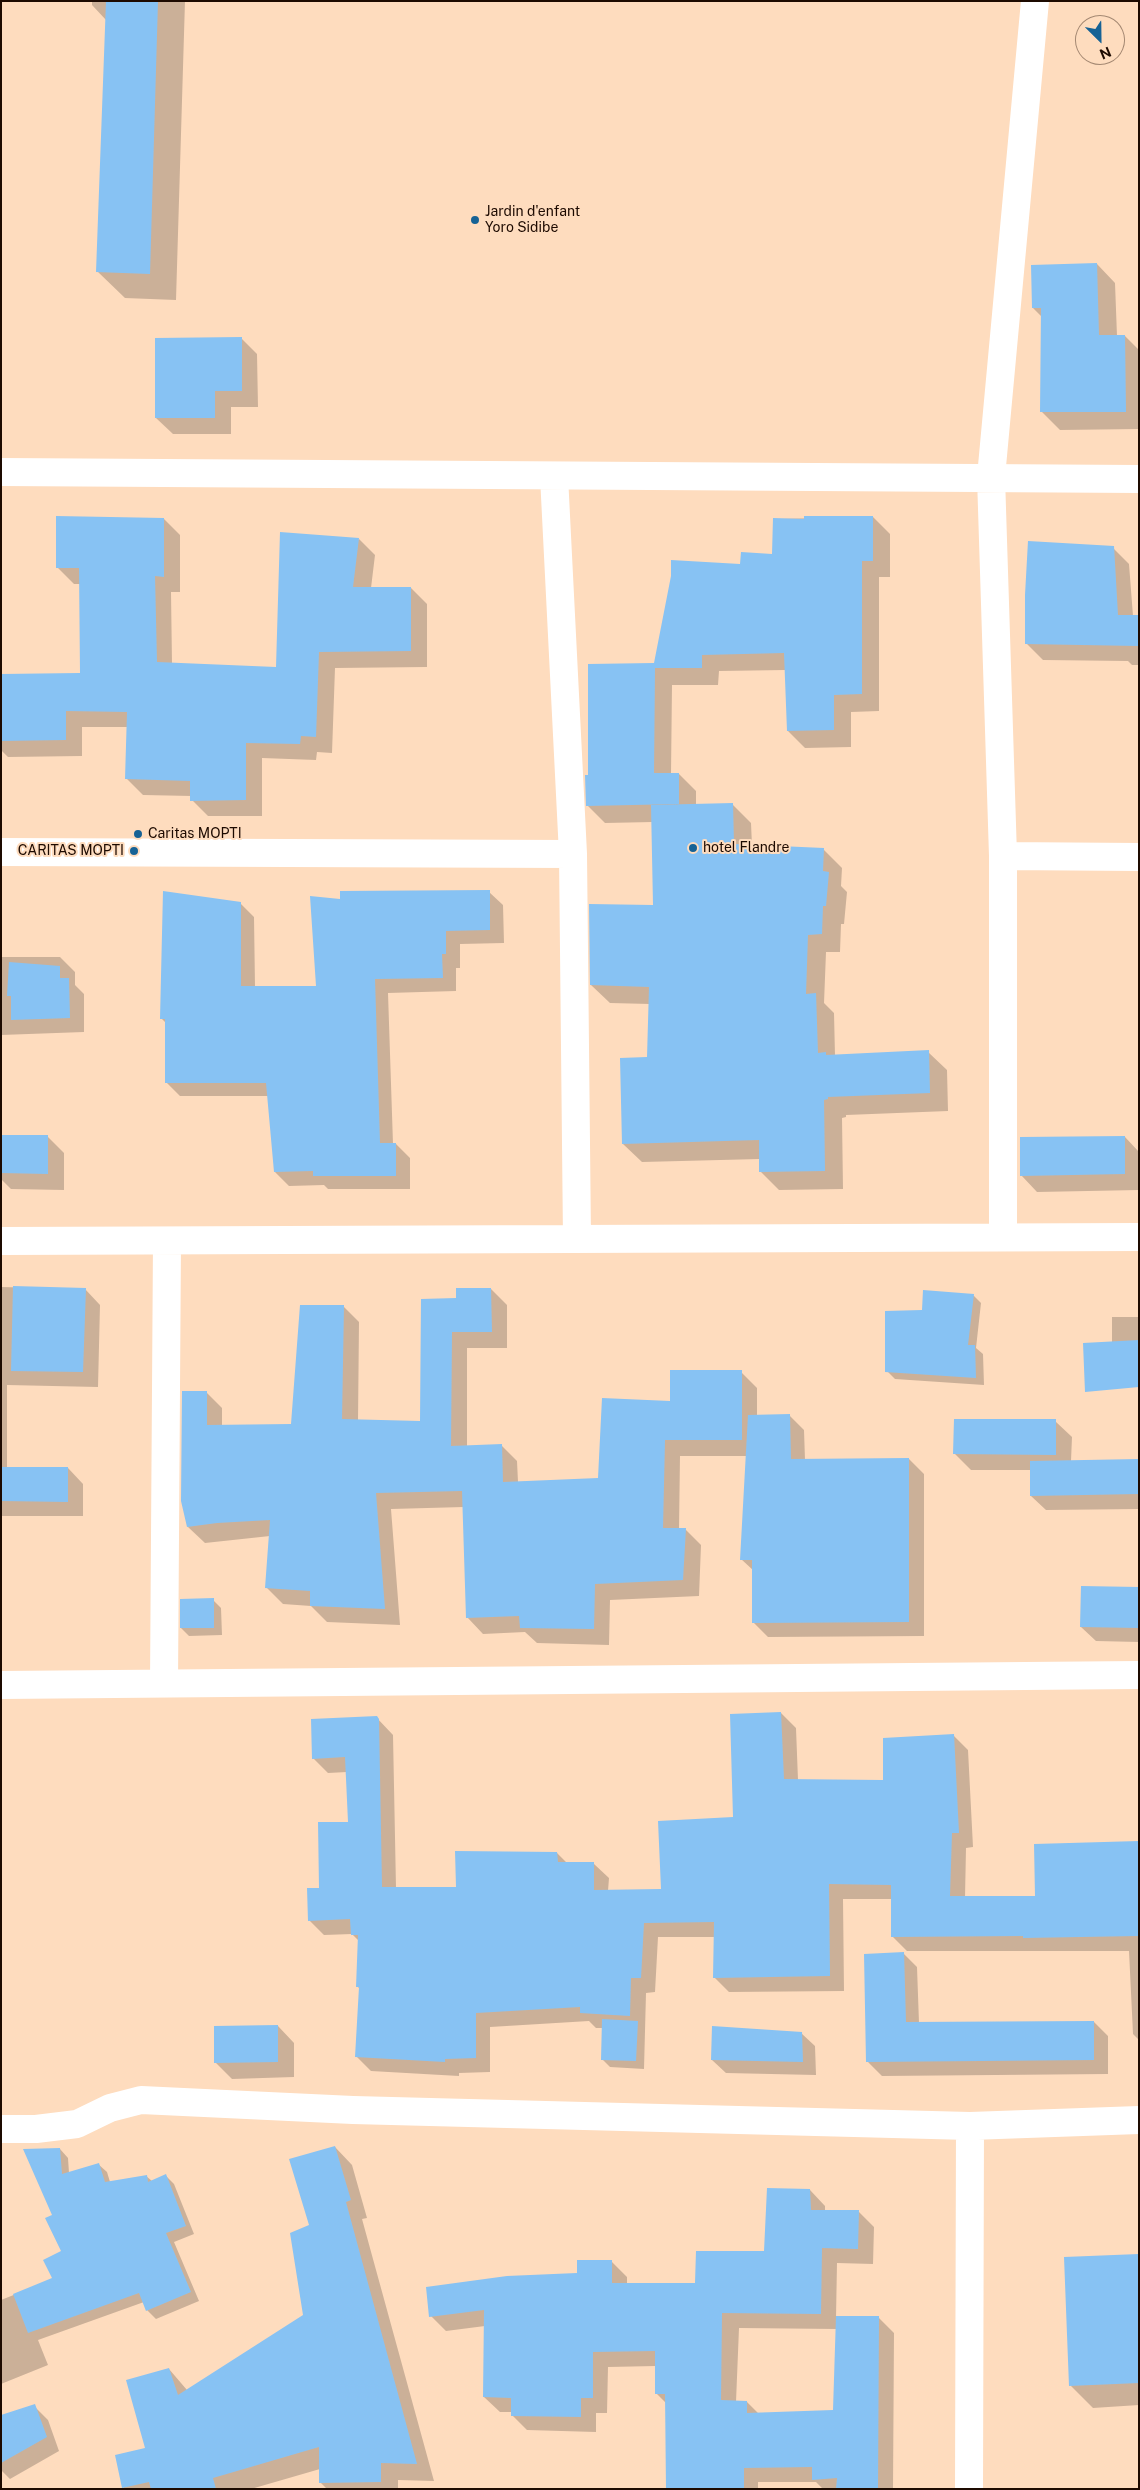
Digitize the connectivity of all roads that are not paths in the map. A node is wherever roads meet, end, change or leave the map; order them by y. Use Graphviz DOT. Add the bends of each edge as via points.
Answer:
graph roads {
  1 [pos="1035,1"];
  2 [pos="1,472"];
  3 [pos="554,476"];
  4 [pos="990,477"];
  5 [pos="1139,479"];
  6 [pos="1,852"];
  7 [pos="573,854"];
  8 [pos="1003,856"];
  9 [pos="1139,857"];
  10 [pos="1003,1237"];
  11 [pos="1139,1237"];
  12 [pos="577,1239"];
  13 [pos="1,1241"];
  14 [pos="167,1241"];
  15 [pos="1139,1675"];
  16 [pos="164,1683"];
  17 [pos="1,1685"];
  18 [pos="1139,2120"];
  19 [pos="970,2126"];
  20 [pos="1,2129"];
  21 [pos="969,2489"];
  1 -- 4 [label="street"];
  2 -- 3 [label="street"];
  3 -- 4 [label="street"];
  3 -- 7 [label="street"];
  4 -- 5 [label="street"];
  4 -- 8 [label="street"];
  6 -- 7 [label="street"];
  7 -- 12 [label="street"];
  8 -- 9 [label="street"];
  8 -- 10 [label="street"];
  10 -- 11 [label="street"];
  10 -- 12 [label="street"];
  12 -- 14 [label="street"];
  13 -- 14 [label="street"];
  14 -- 16 [label="street"];
  15 -- 16 [label="street"];
  16 -- 17 [label="street"];
  18 -- 19 [label="street"];
  19 -- 20 [label="street" via="353,2110 141,2100 110,2108 78,2124"];
  19 -- 21 [label="street"];
}
